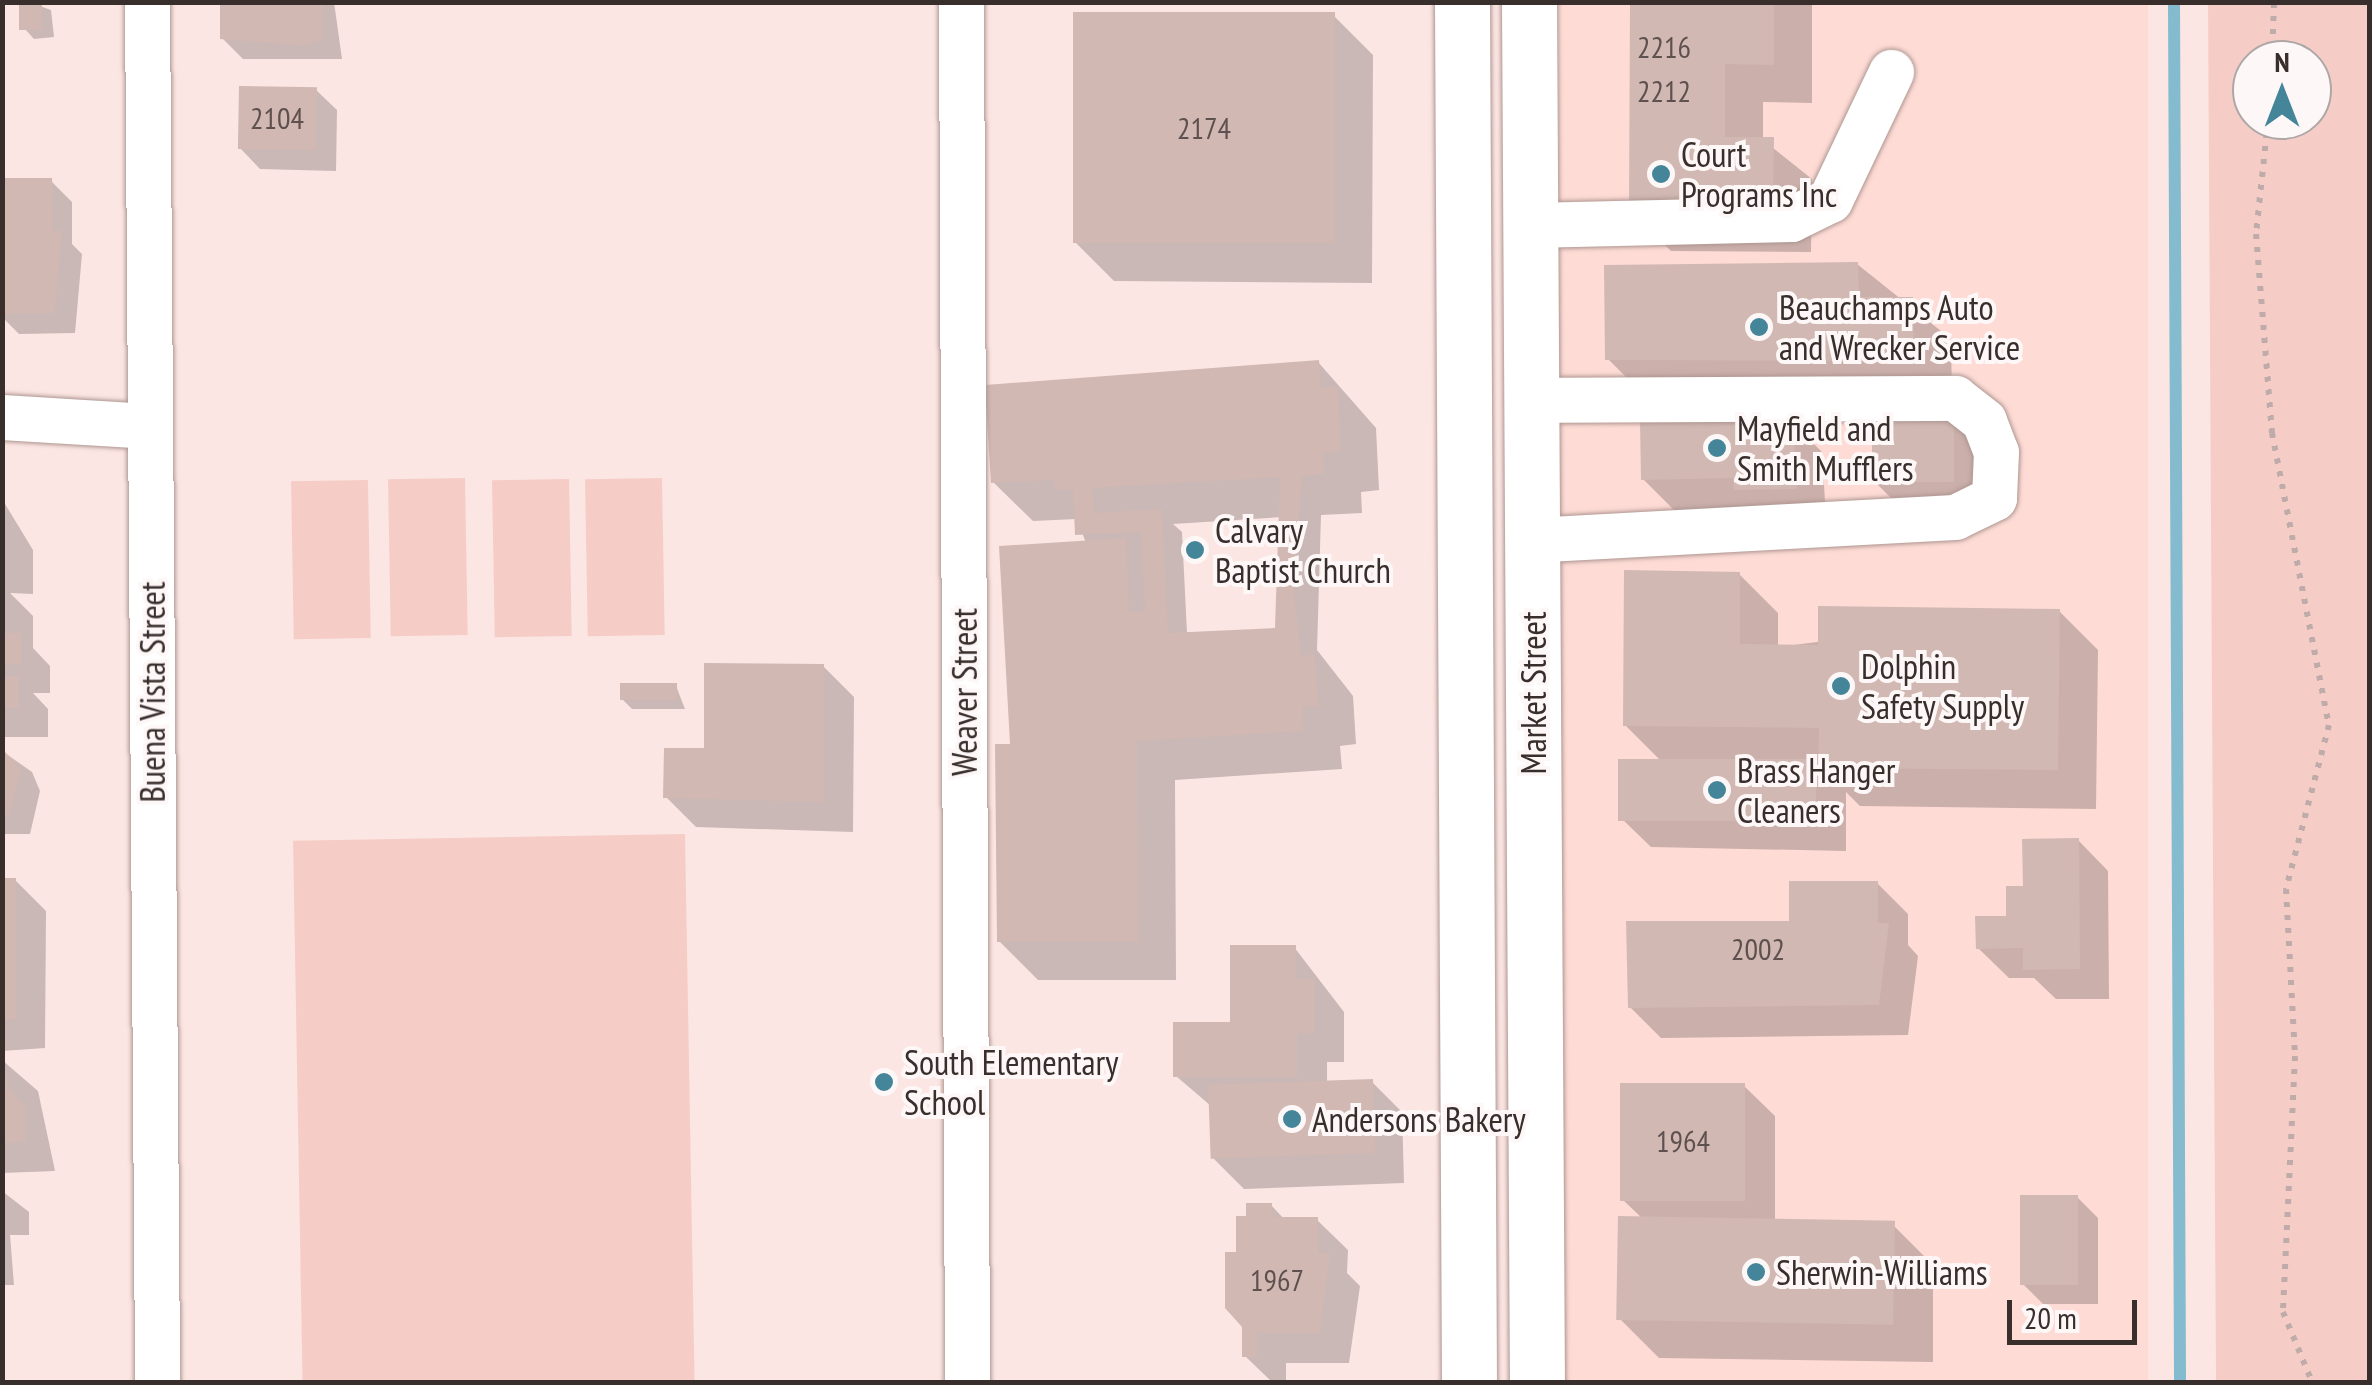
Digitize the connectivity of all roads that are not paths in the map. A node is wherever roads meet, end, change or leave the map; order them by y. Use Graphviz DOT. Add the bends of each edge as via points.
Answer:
graph roads {
  1 [pos="147,2"];
  2 [pos="962,2"];
  3 [pos="1462,2"];
  4 [pos="1529,2"];
  5 [pos="1891,72"];
  6 [pos="1530,225"];
  7 [pos="1532,400"];
  8 [pos="2,417"];
  9 [pos="150,426"];
  10 [pos="1532,540"];
  11 [pos="156,1382"];
  12 [pos="968,1382"];
  13 [pos="1469,1382"];
  14 [pos="1537,1382"];
  1 -- 9 [label="street, Buena Vista Street"];
  2 -- 12 [label="street, Weaver Street"];
  3 -- 13 [label="main road, Market Street"];
  4 -- 6 [label="main road, Market Street"];
  5 -- 6 [label="street" via="1830,200 1791,219"];
  6 -- 7 [label="main road, Market Street"];
  7 -- 10 [label="main road, Market Street"];
  7 -- 10 [label="street" via="1955,398 1984,421 1996,452 1994,498 1955,517"];
  8 -- 9 [label="street"];
  9 -- 11 [label="street, Buena Vista Street"];
  10 -- 14 [label="main road, Market Street"];
}
